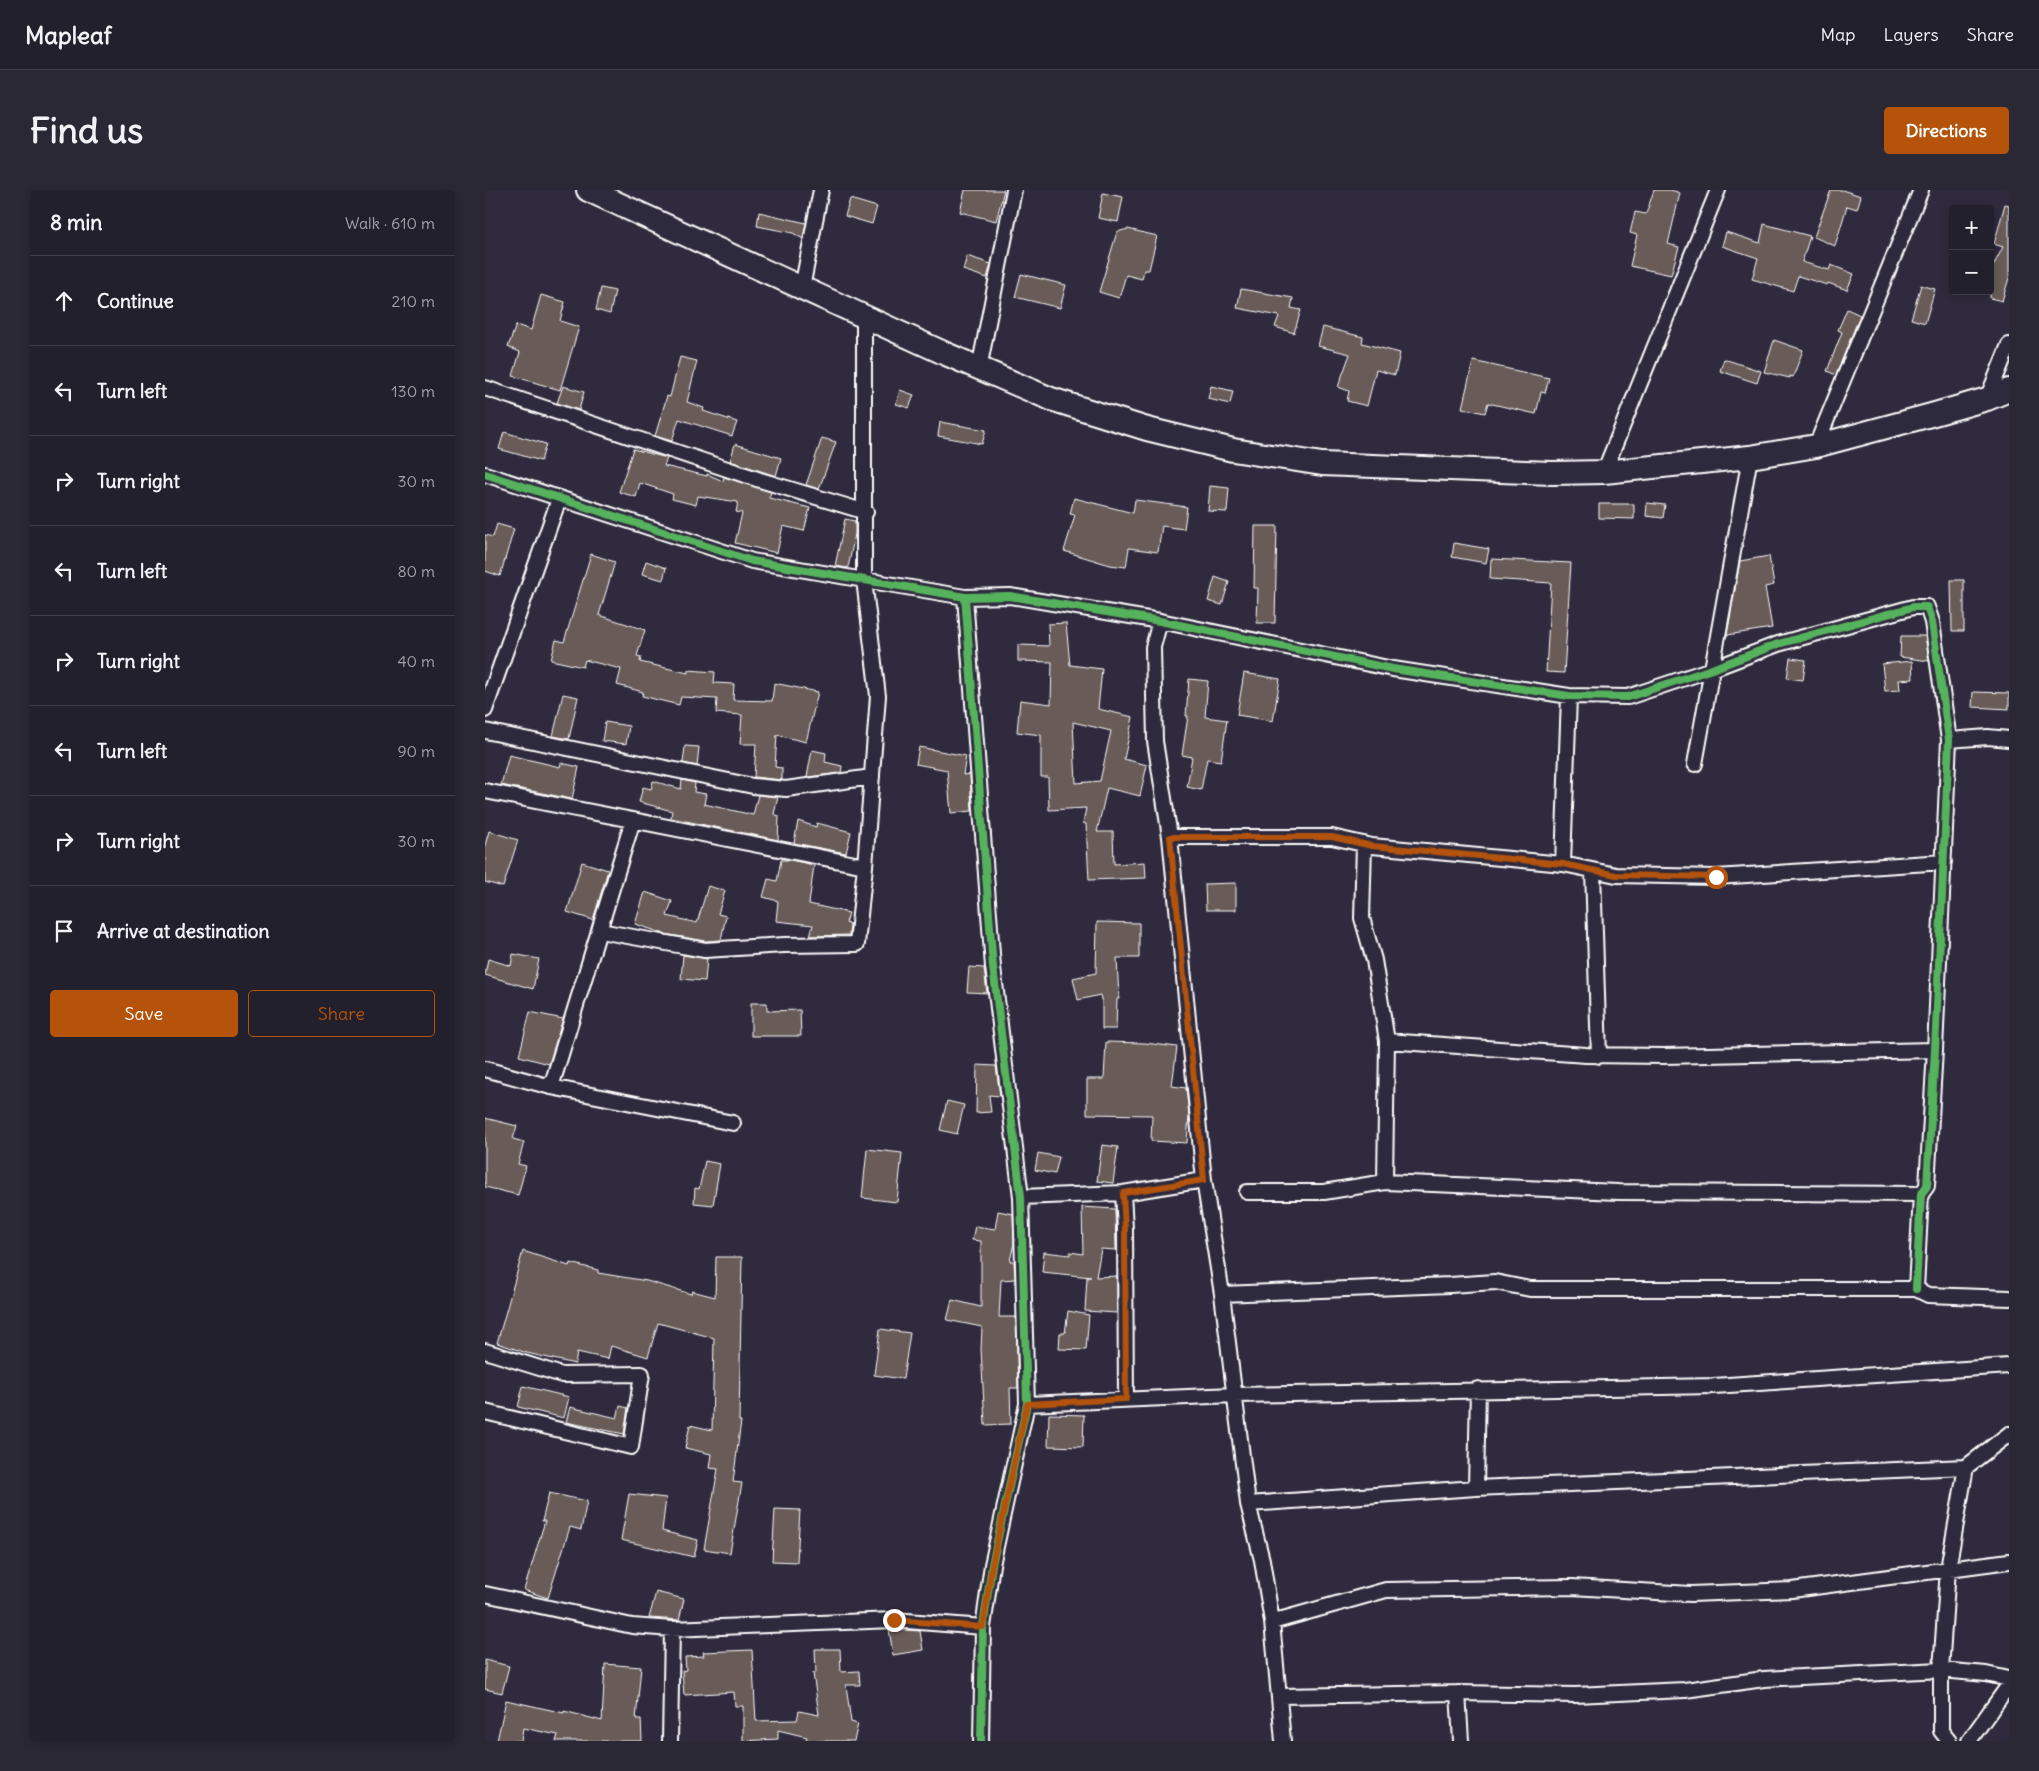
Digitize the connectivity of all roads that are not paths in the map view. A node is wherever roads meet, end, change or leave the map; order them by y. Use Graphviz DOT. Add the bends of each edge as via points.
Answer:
graph roads {
  1 [pos="588,190"];
  2 [pos="821,190"];
  3 [pos="1014,190"];
  4 [pos="1719,190"];
  5 [pos="1921,190"];
  6 [pos="802,288"];
  7 [pos="864,316"];
  8 [pos="2009,345"];
  9 [pos="979,369"];
  10 [pos="485,388"];
  11 [pos="2009,390"];
  12 [pos="1987,399"];
  13 [pos="1815,446"];
  14 [pos="1750,457"];
  15 [pos="1604,472"];
  16 [pos="485,474"];
  17 [pos="559,499"];
  18 [pos="866,512"];
  19 [pos="864,580"];
  20 [pos="965,597"];
  21 [pos="1160,621"];
  22 [pos="1712,669"];
  23 [pos="1569,696"];
  24 [pos="485,710"];
  25 [pos="485,731"];
  26 [pos="2009,739"];
  27 [pos="1949,740"];
  28 [pos="1695,764"];
  29 [pos="872,777"];
  30 [pos="485,791"];
  31 [pos="633,820"];
  32 [pos="1170,837"];
  33 [pos="1364,844"];
  34 [pos="1944,862"];
  35 [pos="1563,864"];
  36 [pos="865,866"];
  37 [pos="1593,871"];
  38 [pos="600,931"];
  39 [pos="1387,1041"];
  40 [pos="1935,1050"];
  41 [pos="1599,1056"];
  42 [pos="485,1069"];
  43 [pos="551,1087"];
  44 [pos="733,1123"];
  45 [pos="1204,1180"];
  46 [pos="1385,1182"];
  47 [pos="1247,1192"];
  48 [pos="1123,1193"];
  49 [pos="1921,1194"];
  50 [pos="1021,1197"];
  51 [pos="1916,1289"];
  52 [pos="1222,1294"];
  53 [pos="2009,1298"];
  54 [pos="485,1351"];
  55 [pos="2009,1366"];
  56 [pos="1478,1389"];
  57 [pos="1234,1395"];
  58 [pos="1126,1399"];
  59 [pos="1027,1404"];
  60 [pos="485,1412"];
  61 [pos="2009,1434"];
  62 [pos="1966,1467"];
  63 [pos="1476,1488"];
  64 [pos="1248,1504"];
  65 [pos="2009,1561"];
  66 [pos="1948,1569"];
  67 [pos="485,1594"];
  68 [pos="1272,1622"];
  69 [pos="983,1627"];
  70 [pos="672,1629"];
  71 [pos="1941,1670"];
  72 [pos="2009,1679"];
  73 [pos="2009,1685"];
  74 [pos="1458,1694"];
  75 [pos="1280,1696"];
  76 [pos="670,1741"];
  77 [pos="981,1741"];
  78 [pos="1283,1741"];
  79 [pos="1461,1741"];
  80 [pos="1949,1741"];
  81 [pos="1969,1741"];
  1 -- 6 [label="main road"];
  2 -- 6 [label="street"];
  3 -- 9 [label="street"];
  4 -- 15 [label="street"];
  5 -- 13 [label="street"];
  6 -- 7 [label="main road"];
  7 -- 9 [label="main road"];
  7 -- 18 [label="street"];
  8 -- 12 [label="street"];
  9 -- 15 [label="main road" via="1051,399 1147,429 1243,451 1322,464"];
  10 -- 18 [label="street"];
  11 -- 12 [label="main road"];
  12 -- 13 [label="main road"];
  13 -- 14 [label="main road"];
  14 -- 15 [label="main road"];
  14 -- 22 [label="street"];
  16 -- 17 [label="street"];
  17 -- 19 [label="street" via="752,562"];
  17 -- 24 [label="street"];
  18 -- 19 [label="street"];
  19 -- 20 [label="street"];
  19 -- 29 [label="street" via="878,696"];
  20 -- 21 [label="street" via="1010,596"];
  20 -- 50 [label="street" via="993,967"];
  21 -- 23 [label="street" via="1393,669"];
  21 -- 32 [label="street" via="1153,647 1155,741"];
  22 -- 23 [label="street" via="1628,697"];
  22 -- 27 [label="street" via="1778,644 1913,607 1927,607"];
  22 -- 28 [label="street"];
  23 -- 35 [label="street"];
  25 -- 29 [label="street" via="753,786 786,789"];
  26 -- 27 [label="street"];
  27 -- 34 [label="street"];
  29 -- 36 [label="street"];
  30 -- 31 [label="street"];
  31 -- 36 [label="street"];
  31 -- 38 [label="street"];
  32 -- 33 [label="street" via="1332,837"];
  32 -- 45 [label="street"];
  33 -- 35 [label="street"];
  33 -- 39 [label="street" via="1362,918 1374,960"];
  34 -- 37 [label="street" via="1716,877 1616,875"];
  34 -- 40 [label="street"];
  35 -- 37 [label="street"];
  36 -- 38 [label="street" via="857,944 705,950"];
  37 -- 41 [label="street"];
  38 -- 43 [label="street"];
  39 -- 41 [label="street"];
  39 -- 46 [label="street"];
  40 -- 41 [label="street"];
  40 -- 49 [label="street" via="1927,1186"];
  42 -- 43 [label="street"];
  43 -- 44 [label="street"];
  45 -- 48 [label="street"];
  45 -- 52 [label="street"];
  46 -- 47 [label="street" via="1324,1192"];
  46 -- 49 [label="street" via="1618,1192"];
  48 -- 50 [label="street"];
  48 -- 58 [label="street"];
  49 -- 51 [label="street"];
  50 -- 59 [label="street"];
  51 -- 52 [label="street" via="1530,1290 1495,1282"];
  51 -- 53 [label="street" via="1928,1295"];
  52 -- 57 [label="street"];
  54 -- 60 [label="street" via="562,1375 642,1374 631,1447"];
  55 -- 56 [label="street" via="1714,1386"];
  56 -- 57 [label="street"];
  56 -- 63 [label="street"];
  57 -- 58 [label="street"];
  57 -- 64 [label="street"];
  58 -- 59 [label="street"];
  59 -- 69 [label="street" via="992,1565"];
  61 -- 62 [label="street"];
  62 -- 63 [label="street"];
  62 -- 66 [label="street"];
  63 -- 64 [label="street"];
  64 -- 68 [label="street" via="1262,1560"];
  65 -- 66 [label="street"];
  66 -- 68 [label="street" via="1792,1590 1700,1594 1572,1587 1386,1590"];
  66 -- 71 [label="street"];
  67 -- 70 [label="street" via="632,1626"];
  68 -- 75 [label="street"];
  69 -- 70 [label="street" via="894,1620"];
  69 -- 77 [label="street"];
  70 -- 76 [label="street"];
  71 -- 72 [label="street"];
  71 -- 74 [label="street" via="1763,1679 1675,1691 1575,1695"];
  71 -- 80 [label="street" via="1941,1731"];
  73 -- 81 [label="street"];
  74 -- 75 [label="street"];
  74 -- 79 [label="street"];
  75 -- 78 [label="street"];
}
